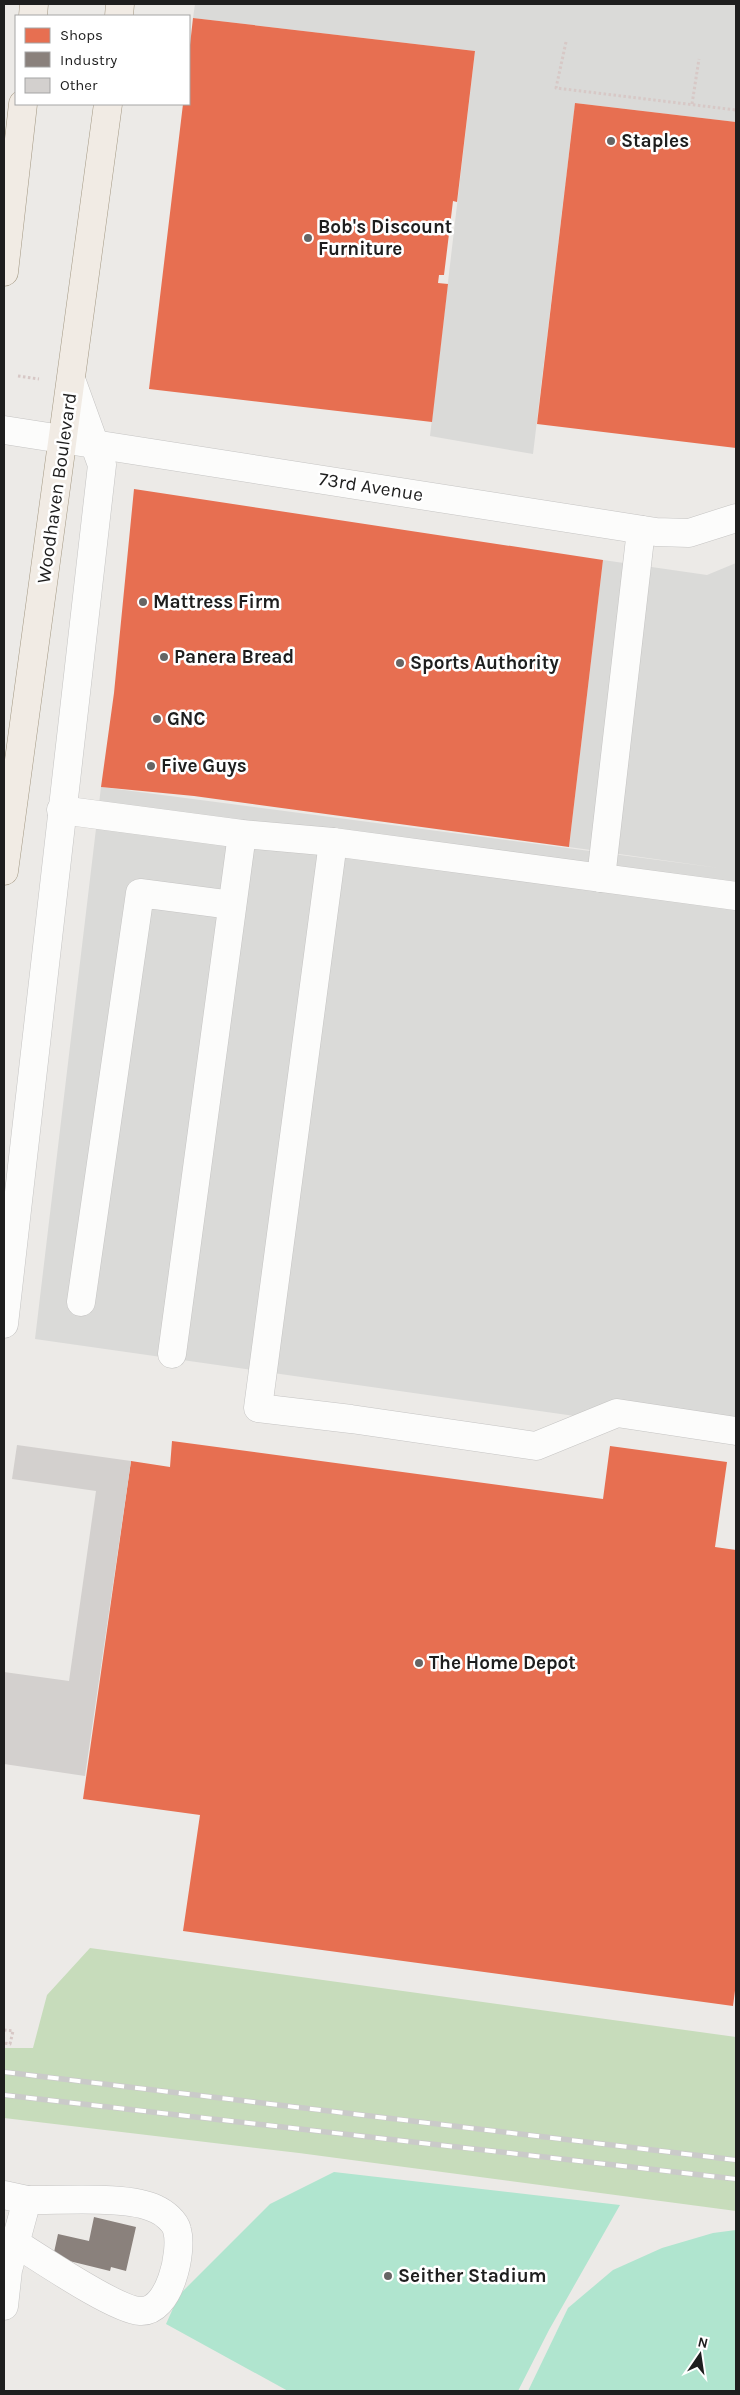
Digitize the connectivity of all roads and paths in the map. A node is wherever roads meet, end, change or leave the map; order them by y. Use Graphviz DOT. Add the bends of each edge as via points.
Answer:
graph roads {
  1 [pos="566,42"];
  2 [pos="699,59"];
  3 [pos="692,104"];
  4 [pos="23,105"];
  5 [pos="108,105"];
  6 [pos="736,110"];
  7 [pos="4,272"];
  8 [pos="18,376"];
  9 [pos="39,379"];
  10 [pos="72,382"];
  11 [pos="4,430"];
  12 [pos="64,439"];
  13 [pos="94,444"];
  14 [pos="736,518"];
  15 [pos="641,530"];
  16 [pos="61,810"];
  17 [pos="242,834"];
  18 [pos="333,842"];
  19 [pos="4,872"];
  20 [pos="601,878"];
  21 [pos="736,896"];
  22 [pos="232,905"];
  23 [pos="81,1302"];
  24 [pos="4,1324"];
  25 [pos="172,1354"];
  26 [pos="736,1431"];
  27 [pos="4,2030"];
  28 [pos="4,2043"];
  29 [pos="16,2197"];
  30 [pos="17,2244"];
  31 [pos="4,2306"];
  1 -- 3 [label="path" via="556,88"];
  2 -- 3 [label="path"];
  3 -- 6 [label="path"];
  4 -- 7 [label="main road"];
  5 -- 10 [label="main road, Woodhaven Boulevard"];
  8 -- 9 [label="path"];
  10 -- 12 [label="main road, Woodhaven Boulevard"];
  10 -- 13 [label="street"];
  11 -- 12 [label="street, 73rd Avenue"];
  12 -- 13 [label="street, 73rd Avenue"];
  12 -- 19 [label="main road, Woodhaven Boulevard"];
  13 -- 15 [label="street, 73rd Avenue"];
  13 -- 16 [label="street" via="102,465"];
  14 -- 15 [label="street, 73rd Avenue" via="689,533"];
  15 -- 20 [label="street"];
  16 -- 17 [label="street"];
  16 -- 24 [label="street"];
  17 -- 18 [label="street"];
  17 -- 22 [label="street"];
  18 -- 20 [label="street"];
  18 -- 26 [label="street" via="258,1408 351,1418 536,1446 617,1413"];
  20 -- 21 [label="street"];
  22 -- 23 [label="street" via="140,893"];
  22 -- 25 [label="street"];
  27 -- 28 [label="path" via="12,2031 10,2044"];
  29 -- 30 [label="street"];
  29 -- 30 [label="street" via="133,2202 157,2209 177,2228 180,2248 165,2296 155,2307 141,2312 118,2305"];
  30 -- 31 [label="street" via="8,2270"];
}
